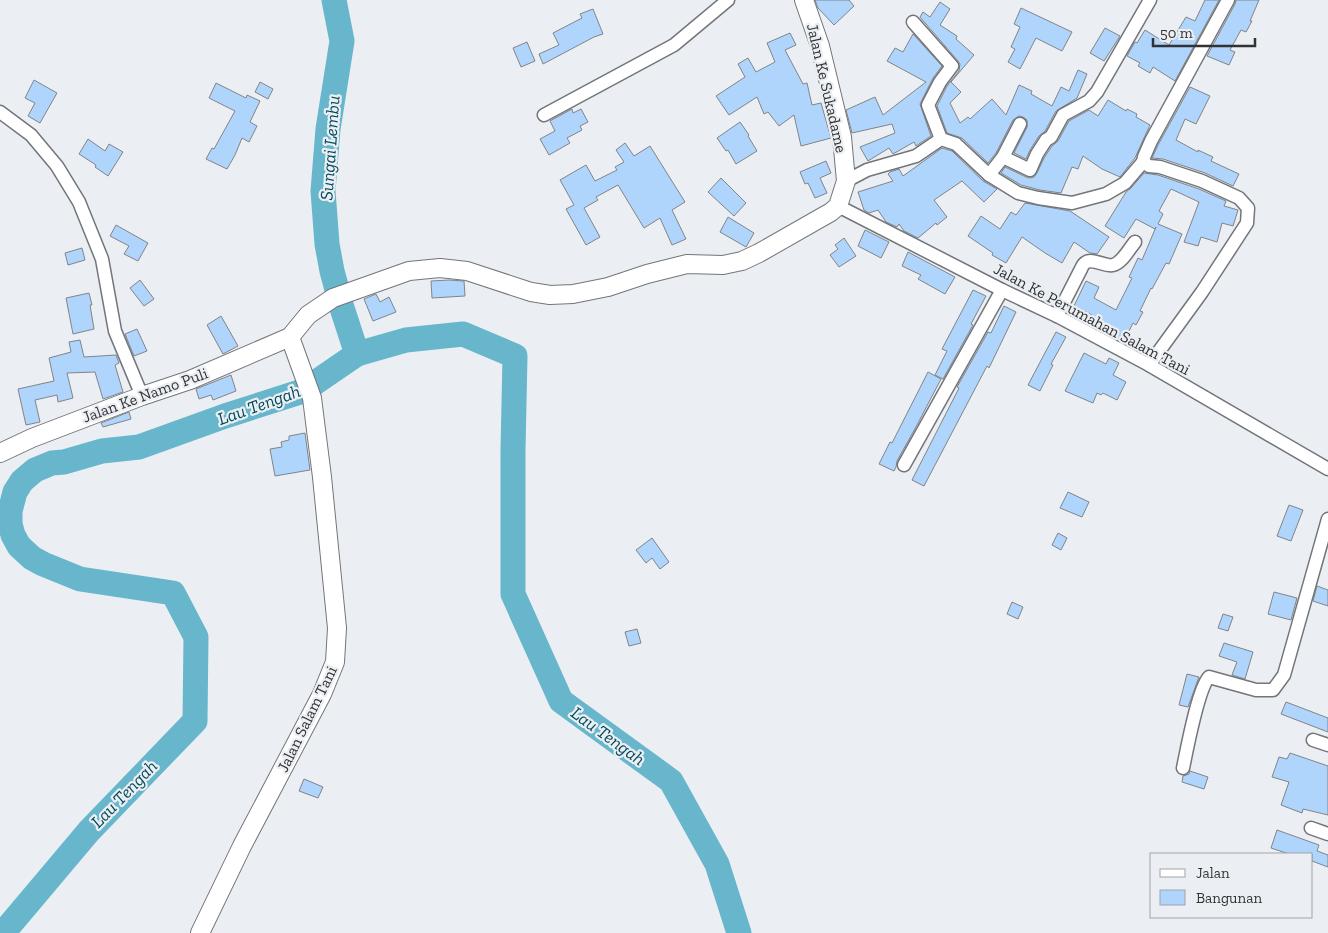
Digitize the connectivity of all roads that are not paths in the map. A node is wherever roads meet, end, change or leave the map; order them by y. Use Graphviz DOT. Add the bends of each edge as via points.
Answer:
graph roads {
  1 [pos="728,0"];
  2 [pos="804,0"];
  3 [pos="1150,0"];
  4 [pos="1228,0"];
  5 [pos="913,22"];
  6 [pos="0,112"];
  7 [pos="544,115"];
  8 [pos="1020,124"];
  9 [pos="941,138"];
  10 [pos="1003,158"];
  11 [pos="1143,162"];
  12 [pos="989,175"];
  13 [pos="846,181"];
  14 [pos="838,206"];
  15 [pos="1134,242"];
  16 [pos="1002,290"];
  17 [pos="1057,316"];
  18 [pos="290,337"];
  19 [pos="1149,365"];
  20 [pos="142,396"];
  21 [pos="0,453"];
  22 [pos="904,465"];
  23 [pos="1328,468"];
  24 [pos="1328,519"];
  25 [pos="1313,740"];
  26 [pos="1328,745"];
  27 [pos="1183,768"];
  28 [pos="1311,828"];
  29 [pos="1328,834"];
  30 [pos="200,933"];
  1 -- 7 [label="street" via="674,44"];
  2 -- 13 [label="street, Jalan Ke Sukadame" via="820,46 842,137"];
  3 -- 10 [label="street" via="1098,92 1063,115 1030,170"];
  4 -- 11 [label="street"];
  5 -- 9 [label="street" via="952,66 928,103"];
  6 -- 20 [label="street" via="31,135 57,166 79,202 102,259 115,331"];
  8 -- 10 [label="street"];
  9 -- 12 [label="street" via="956,144"];
  9 -- 13 [label="street" via="916,156 867,170"];
  10 -- 12 [label="street"];
  11 -- 12 [label="street" via="1125,183 1106,194 1072,203 1018,193"];
  11 -- 19 [label="street" via="1232,194 1248,208 1247,223"];
  13 -- 14 [label="street, Jalan Ke Sukadame"];
  14 -- 16 [label="street, Jalan Ke Perumahan Salam Tani"];
  14 -- 18 [label="street" via="742,261 723,265 687,264 573,294 531,292 467,271 440,268 408,271 333,298 308,315"];
  15 -- 17 [label="street" via="1114,265 1085,263"];
  16 -- 17 [label="street, Jalan Ke Perumahan Salam Tani"];
  16 -- 22 [label="street"];
  17 -- 19 [label="street, Jalan Ke Perumahan Salam Tani"];
  18 -- 20 [label="street, Jalan Ke Namo Puli" via="190,380"];
  18 -- 30 [label="street, Jalan Salam Tani" via="312,398 337,628 335,662 322,694"];
  19 -- 23 [label="street, Jalan Ke Perumahan Salam Tani"];
  20 -- 21 [label="street, Jalan Ke Namo Puli"];
  24 -- 27 [label="street" via="1284,675 1274,690 1256,690 1209,677 1200,696"];
  25 -- 26 [label="street"];
  28 -- 29 [label="street"];
}
